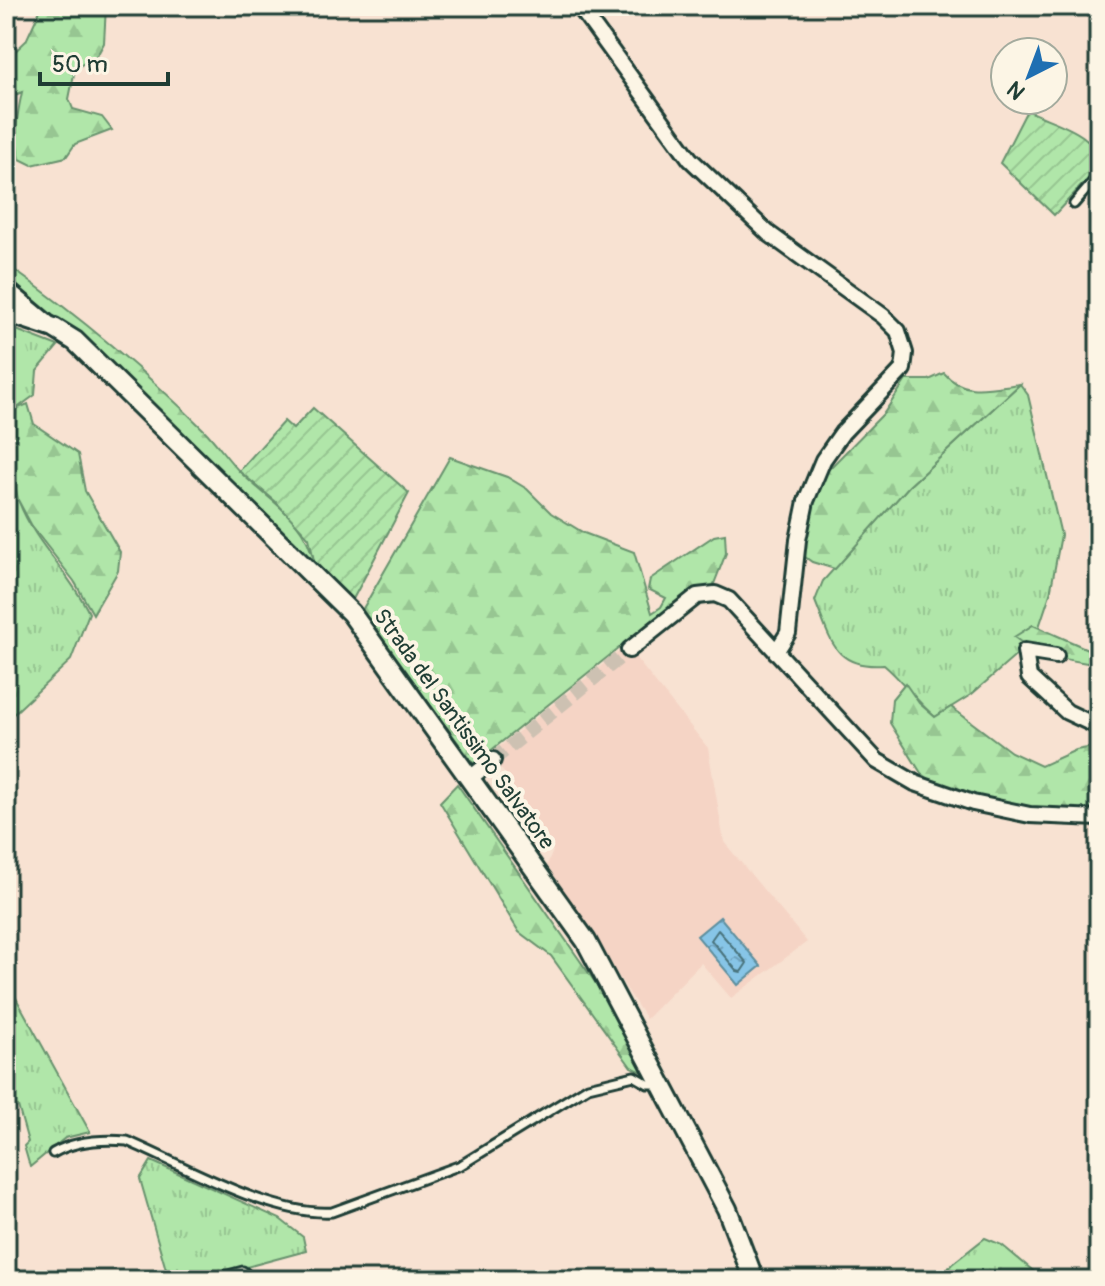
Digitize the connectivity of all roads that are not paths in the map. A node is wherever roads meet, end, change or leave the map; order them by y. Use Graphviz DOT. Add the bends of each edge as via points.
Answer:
graph roads {
  1 [pos="579,6"];
  2 [pos="1099,175"];
  3 [pos="1074,204"];
  4 [pos="6,288"];
  5 [pos="6,312"];
  6 [pos="54,328"];
  7 [pos="629,650"];
  8 [pos="776,652"];
  9 [pos="1056,656"];
  10 [pos="1099,727"];
  11 [pos="493,760"];
  12 [pos="469,779"];
  13 [pos="1099,818"];
  14 [pos="661,1084"];
  15 [pos="53,1153"];
  16 [pos="210,1280"];
  17 [pos="253,1280"];
  18 [pos="754,1280"];
  1 -- 8 [label="street" via="690,159 768,233 883,316 898,331 905,353 903,369 823,460 798,540 788,633"];
  2 -- 3 [label="lane"];
  4 -- 6 [label="street"];
  5 -- 6 [label="street, Strada del Santissimo Salvatore"];
  6 -- 12 [label="street, Strada del Santissimo Salvatore" via="83,349 351,613"];
  7 -- 8 [label="street" via="697,596 715,594 729,600"];
  8 -- 13 [label="street" via="877,761 915,783 1030,815"];
  9 -- 10 [label="street" via="1025,651 1029,677 1067,712"];
  11 -- 12 [label="street"];
  12 -- 14 [label="street, Strada del Santissimo Salvatore" via="586,941"];
  14 -- 15 [label="lane" via="634,1076 588,1087 474,1159 332,1212 274,1206 127,1141 103,1139"];
  14 -- 18 [label="street, Strada del Santissimo Salvatore" via="727,1209"];
  16 -- 17 [label="lane" via="243,1271"];
}
